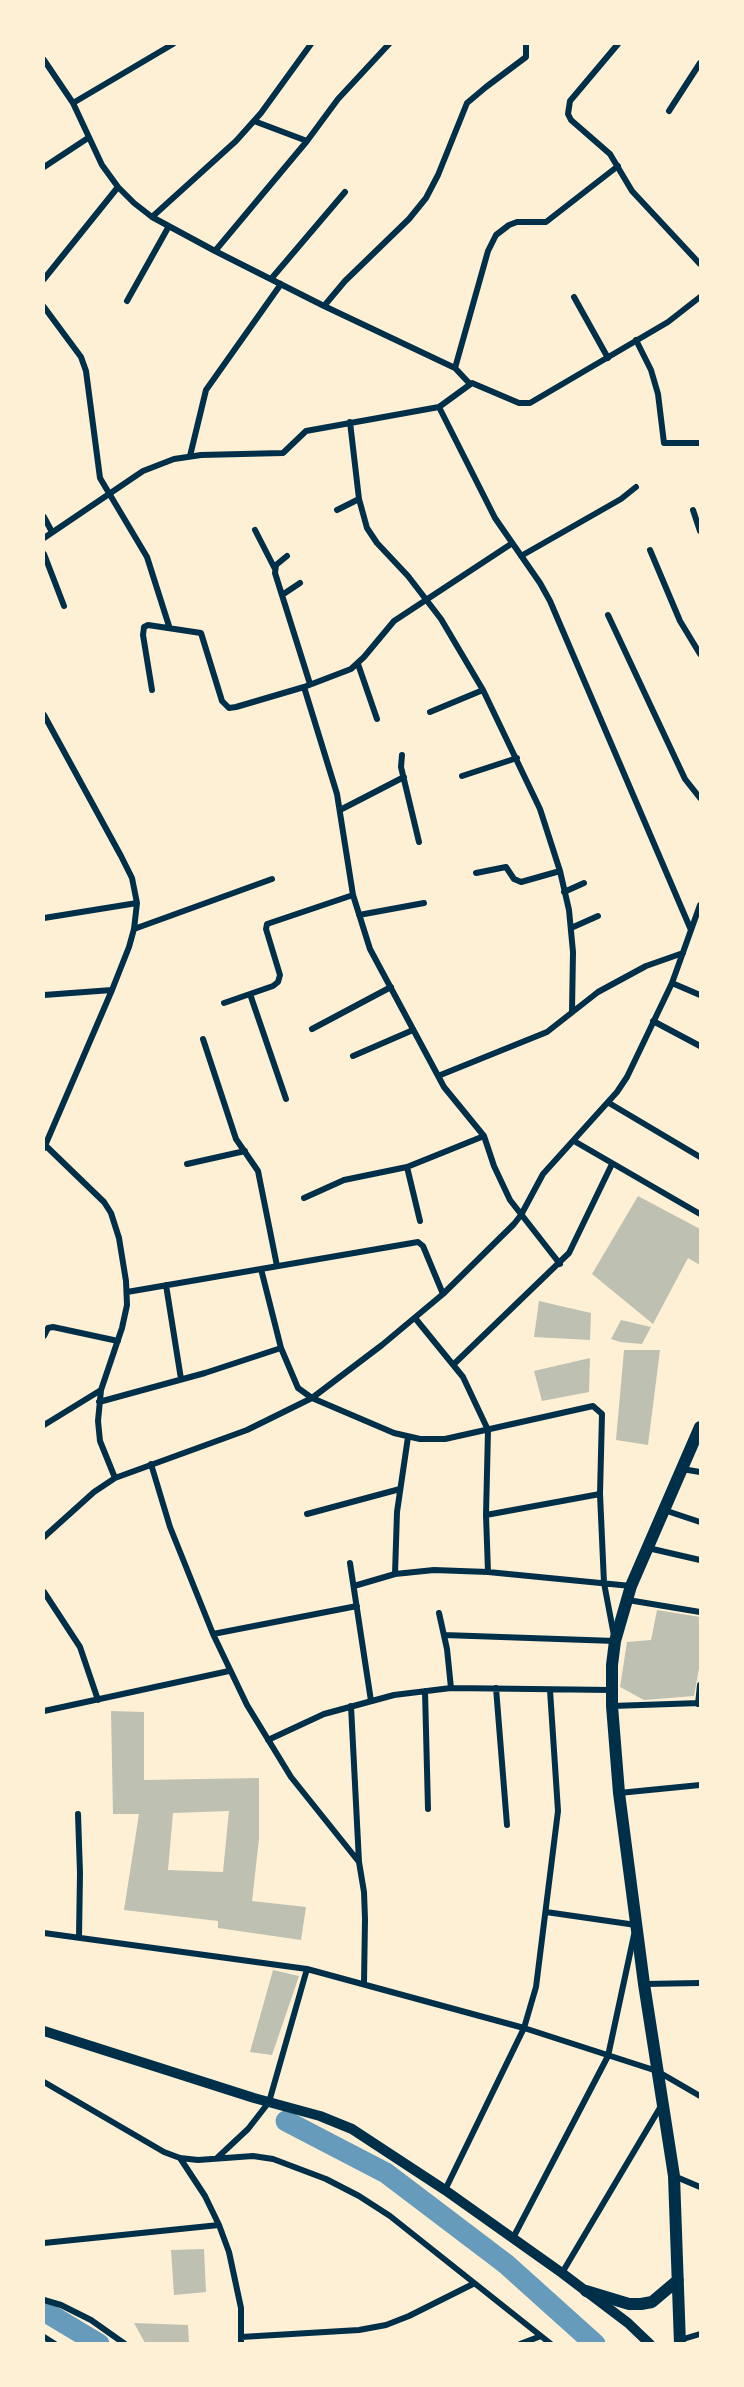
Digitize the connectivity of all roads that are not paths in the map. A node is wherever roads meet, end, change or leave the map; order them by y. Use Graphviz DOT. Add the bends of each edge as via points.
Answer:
graph roads {
  1 [pos="173,44"];
  2 [pos="311,44"];
  3 [pos="390,44"];
  4 [pos="526,44"];
  5 [pos="618,44"];
  6 [pos="44,60"];
  7 [pos="700,63"];
  8 [pos="73,103"];
  9 [pos="669,111"];
  10 [pos="254,121"];
  11 [pos="88,138"];
  12 [pos="307,141"];
  13 [pos="618,166"];
  14 [pos="44,167"];
  15 [pos="118,187"];
  16 [pos="345,192"];
  17 [pos="152,217"];
  18 [pos="169,226"];
  19 [pos="215,251"];
  20 [pos="700,264"];
  21 [pos="44,279"];
  22 [pos="270,279"];
  23 [pos="281,284"];
  24 [pos="574,297"];
  25 [pos="700,297"];
  26 [pos="127,300"];
  27 [pos="324,306"];
  28 [pos="44,307"];
  29 [pos="636,340"];
  30 [pos="608,358"];
  31 [pos="455,368"];
  32 [pos="470,384"];
  33 [pos="439,407"];
  34 [pos="350,422"];
  35 [pos="700,443"];
  36 [pos="190,456"];
  37 [pos="636,487"];
  38 [pos="108,495"];
  39 [pos="359,499"];
  40 [pos="337,510"];
  41 [pos="693,510"];
  42 [pos="44,517"];
  43 [pos="255,530"];
  44 [pos="700,531"];
  45 [pos="52,532"];
  46 [pos="44,538"];
  47 [pos="512,544"];
  48 [pos="650,550"];
  49 [pos="44,554"];
  50 [pos="287,556"];
  51 [pos="521,556"];
  52 [pos="275,569"];
  53 [pos="300,584"];
  54 [pos="282,595"];
  55 [pos="427,599"];
  56 [pos="64,606"];
  57 [pos="608,615"];
  58 [pos="169,626"];
  59 [pos="700,654"];
  60 [pos="358,664"];
  61 [pos="308,686"];
  62 [pos="152,690"];
  63 [pos="483,690"];
  64 [pos="430,712"];
  65 [pos="44,718"];
  66 [pos="378,718"];
  67 [pos="402,755"];
  68 [pos="517,758"];
  69 [pos="462,776"];
  70 [pos="404,777"];
  71 [pos="700,798"];
  72 [pos="340,810"];
  73 [pos="419,842"];
  74 [pos="560,871"];
  75 [pos="476,873"];
  76 [pos="272,879"];
  77 [pos="584,883"];
  78 [pos="564,892"];
  79 [pos="353,895"];
  80 [pos="137,903"];
  81 [pos="424,903"];
  82 [pos="700,905"];
  83 [pos="359,915"];
  84 [pos="598,916"];
  85 [pos="44,918"];
  86 [pos="571,928"];
  87 [pos="134,929"];
  88 [pos="691,930"];
  89 [pos="683,953"];
  90 [pos="672,983"];
  91 [pos="391,987"];
  92 [pos="112,990"];
  93 [pos="250,994"];
  94 [pos="44,995"];
  95 [pos="700,995"];
  96 [pos="224,1004"];
  97 [pos="572,1011"];
  98 [pos="653,1021"];
  99 [pos="312,1029"];
  100 [pos="413,1030"];
  101 [pos="203,1039"];
  102 [pos="700,1046"];
  103 [pos="353,1056"];
  104 [pos="438,1076"];
  105 [pos="286,1099"];
  106 [pos="609,1103"];
  107 [pos="484,1137"];
  108 [pos="574,1141"];
  109 [pos="44,1147"];
  110 [pos="245,1151"];
  111 [pos="700,1157"];
  112 [pos="187,1164"];
  113 [pos="612,1164"];
  114 [pos="407,1167"];
  115 [pos="304,1198"];
  116 [pos="700,1214"];
  117 [pos="521,1215"];
  118 [pos="420,1221"];
  119 [pos="560,1264"];
  120 [pos="277,1266"];
  121 [pos="261,1269"];
  122 [pos="166,1285"];
  123 [pos="127,1292"];
  124 [pos="443,1294"];
  125 [pos="415,1318"];
  126 [pos="44,1336"];
  127 [pos="118,1341"];
  128 [pos="281,1348"];
  129 [pos="454,1364"];
  130 [pos="181,1379"];
  131 [pos="101,1390"];
  132 [pos="312,1398"];
  133 [pos="99,1402"];
  134 [pos="44,1425"];
  135 [pos="700,1427"];
  136 [pos="489,1430"];
  137 [pos="408,1437"];
  138 [pos="151,1464"];
  139 [pos="681,1469"];
  140 [pos="700,1472"];
  141 [pos="115,1479"];
  142 [pos="400,1489"];
  143 [pos="600,1494"];
  144 [pos="663,1510"];
  145 [pos="307,1514"];
  146 [pos="486,1515"];
  147 [pos="700,1522"];
  148 [pos="44,1537"];
  149 [pos="647,1548"];
  150 [pos="700,1560"];
  151 [pos="350,1563"];
  152 [pos="488,1572"];
  153 [pos="395,1574"];
  154 [pos="604,1583"];
  155 [pos="354,1586"];
  156 [pos="631,1586"];
  157 [pos="44,1592"];
  158 [pos="627,1600"];
  159 [pos="357,1606"];
  160 [pos="700,1612"];
  161 [pos="439,1613"];
  162 [pos="213,1634"];
  163 [pos="444,1635"];
  164 [pos="615,1641"];
  165 [pos="229,1671"];
  166 [pos="700,1685"];
  167 [pos="451,1688"];
  168 [pos="496,1688"];
  169 [pos="550,1690"];
  170 [pos="612,1690"];
  171 [pos="425,1691"];
  172 [pos="98,1700"];
  173 [pos="371,1701"];
  174 [pos="699,1704"];
  175 [pos="351,1706"];
  176 [pos="612,1706"];
  177 [pos="44,1711"];
  178 [pos="268,1740"];
  179 [pos="700,1785"];
  180 [pos="620,1793"];
  181 [pos="428,1809"];
  182 [pos="78,1814"];
  183 [pos="507,1825"];
  184 [pos="359,1862"];
  185 [pos="546,1912"];
  186 [pos="636,1925"];
  187 [pos="44,1933"];
  188 [pos="79,1937"];
  189 [pos="307,1969"];
  190 [pos="364,1983"];
  191 [pos="700,1983"];
  192 [pos="644,1984"];
  193 [pos="524,2028"];
  194 [pos="44,2031"];
  195 [pos="608,2056"];
  196 [pos="657,2072"];
  197 [pos="44,2082"];
  198 [pos="700,2096"];
  199 [pos="269,2102"];
  200 [pos="662,2104"];
  201 [pos="180,2158"];
  202 [pos="215,2159"];
  203 [pos="674,2176"];
  204 [pos="700,2187"];
  205 [pos="445,2190"];
  206 [pos="219,2225"];
  207 [pos="513,2238"];
  208 [pos="44,2243"];
  209 [pos="562,2273"];
  210 [pos="678,2280"];
  211 [pos="473,2284"];
  212 [pos="586,2291"];
  213 [pos="44,2300"];
  214 [pos="700,2334"];
  215 [pos="541,2336"];
  216 [pos="44,2337"];
  217 [pos="241,2340"];
  218 [pos="680,2342"];
  219 [pos="55,2343"];
  220 [pos="124,2343"];
  221 [pos="520,2343"];
  222 [pos="551,2343"];
  223 [pos="650,2343"];
  1 -- 8 [label="street"];
  2 -- 10 [label="street"];
  3 -- 12 [label="street" via="338,99"];
  4 -- 27 [label="street" via="526,57 467,103 426,198"];
  5 -- 13 [label="street" via="568,107 571,120 605,149"];
  6 -- 8 [label="street"];
  7 -- 9 [label="street"];
  8 -- 11 [label="street"];
  10 -- 12 [label="street"];
  10 -- 17 [label="street"];
  11 -- 14 [label="street"];
  11 -- 15 [label="street"];
  12 -- 19 [label="street"];
  13 -- 20 [label="street" via="632,191"];
  13 -- 31 [label="street" via="546,222 517,222 496,236 488,251"];
  15 -- 17 [label="street"];
  15 -- 21 [label="street"];
  16 -- 22 [label="street"];
  17 -- 18 [label="street"];
  18 -- 19 [label="street"];
  18 -- 26 [label="street"];
  19 -- 22 [label="street"];
  22 -- 23 [label="street"];
  23 -- 27 [label="street"];
  23 -- 36 [label="street" via="206,390"];
  24 -- 30 [label="street"];
  25 -- 29 [label="street"];
  27 -- 31 [label="street"];
  28 -- 38 [label="street" via="81,357 86,371 100,478"];
  29 -- 30 [label="street"];
  29 -- 35 [label="street" via="658,394 664,443"];
  30 -- 32 [label="street" via="530,403 519,403"];
  31 -- 32 [label="street"];
  32 -- 33 [label="street"];
  33 -- 34 [label="street"];
  33 -- 47 [label="street"];
  34 -- 36 [label="street" via="306,431 288,450 278,454"];
  34 -- 39 [label="street"];
  36 -- 38 [label="street" via="158,464"];
  37 -- 51 [label="street"];
  38 -- 45 [label="street"];
  38 -- 58 [label="street" via="147,557"];
  39 -- 40 [label="street"];
  39 -- 55 [label="street" via="377,543"];
  41 -- 44 [label="street"];
  42 -- 45 [label="street"];
  43 -- 52 [label="street"];
  45 -- 46 [label="street"];
  47 -- 51 [label="street"];
  47 -- 55 [label="street"];
  48 -- 59 [label="street" via="680,621"];
  49 -- 56 [label="street"];
  50 -- 52 [label="street"];
  51 -- 88 [label="street" via="550,601"];
  52 -- 54 [label="street"];
  53 -- 54 [label="street"];
  54 -- 61 [label="street"];
  55 -- 60 [label="street" via="394,621"];
  55 -- 63 [label="street"];
  57 -- 71 [label="street" via="685,778"];
  58 -- 61 [label="street" via="201,633 222,701 229,708"];
  58 -- 62 [label="street" via="152,624 142,631"];
  60 -- 61 [label="street"];
  60 -- 66 [label="street"];
  61 -- 72 [label="street"];
  63 -- 64 [label="street"];
  63 -- 68 [label="street"];
  65 -- 80 [label="street" via="121,856 132,878"];
  67 -- 70 [label="street"];
  68 -- 69 [label="street"];
  68 -- 74 [label="street" via="540,809"];
  70 -- 72 [label="street"];
  70 -- 73 [label="street"];
  72 -- 79 [label="street"];
  74 -- 75 [label="street" via="520,882 506,867"];
  74 -- 78 [label="street"];
  76 -- 87 [label="street"];
  77 -- 78 [label="street"];
  78 -- 86 [label="street"];
  79 -- 83 [label="street"];
  79 -- 93 [label="street" via="267,924 280,978 276,984"];
  80 -- 85 [label="street"];
  80 -- 87 [label="street"];
  81 -- 83 [label="street"];
  82 -- 88 [label="street"];
  83 -- 91 [label="street" via="370,949"];
  84 -- 86 [label="street"];
  86 -- 97 [label="street"];
  87 -- 92 [label="street"];
  88 -- 89 [label="street"];
  89 -- 90 [label="street"];
  89 -- 97 [label="street" via="612,983"];
  90 -- 95 [label="street"];
  90 -- 98 [label="street"];
  91 -- 99 [label="street"];
  91 -- 100 [label="street"];
  92 -- 94 [label="street"];
  92 -- 109 [label="street"];
  93 -- 96 [label="street"];
  93 -- 105 [label="street"];
  97 -- 104 [label="street" via="547,1032"];
  98 -- 102 [label="street"];
  98 -- 106 [label="street" via="627,1077"];
  100 -- 103 [label="street"];
  100 -- 104 [label="street"];
  101 -- 110 [label="street" via="236,1139"];
  104 -- 107 [label="street"];
  106 -- 108 [label="street"];
  106 -- 111 [label="street"];
  107 -- 114 [label="street"];
  107 -- 117 [label="street" via="502,1183"];
  108 -- 113 [label="street"];
  108 -- 117 [label="street" via="543,1174"];
  109 -- 123 [label="street" via="96,1192 111,1213"];
  110 -- 112 [label="street"];
  110 -- 120 [label="street" via="258,1171"];
  113 -- 116 [label="street"];
  113 -- 119 [label="street"];
  114 -- 115 [label="street" via="354,1177"];
  114 -- 118 [label="street"];
  117 -- 119 [label="street"];
  117 -- 124 [label="street"];
  119 -- 129 [label="street"];
  120 -- 121 [label="street"];
  120 -- 124 [label="street" via="418,1242"];
  121 -- 122 [label="street"];
  121 -- 128 [label="street"];
  122 -- 123 [label="street"];
  122 -- 130 [label="street"];
  123 -- 127 [label="street"];
  124 -- 125 [label="street"];
  125 -- 129 [label="street"];
  125 -- 132 [label="street"];
  126 -- 127 [label="street" via="52,1328"];
  127 -- 131 [label="street"];
  128 -- 130 [label="street"];
  128 -- 132 [label="street" via="298,1388"];
  129 -- 136 [label="street"];
  130 -- 133 [label="street"];
  131 -- 133 [label="street"];
  131 -- 134 [label="street"];
  132 -- 137 [label="street"];
  132 -- 138 [label="street" via="247,1430"];
  133 -- 141 [label="street" via="100,1441"];
  135 -- 139 [label="main road"];
  136 -- 137 [label="street" via="445,1439"];
  136 -- 143 [label="street" via="593,1406 600,1410"];
  136 -- 146 [label="street"];
  137 -- 142 [label="street"];
  138 -- 141 [label="street"];
  138 -- 162 [label="street" via="170,1527"];
  139 -- 140 [label="street"];
  139 -- 144 [label="main road"];
  141 -- 148 [label="street" via="94,1492"];
  142 -- 145 [label="street"];
  142 -- 153 [label="street"];
  143 -- 146 [label="street"];
  143 -- 154 [label="street"];
  144 -- 147 [label="street"];
  144 -- 149 [label="main road"];
  146 -- 152 [label="street"];
  149 -- 150 [label="street"];
  149 -- 156 [label="main road"];
  151 -- 155 [label="street"];
  152 -- 153 [label="street" via="434,1570"];
  152 -- 154 [label="street"];
  153 -- 155 [label="street"];
  154 -- 156 [label="street"];
  154 -- 164 [label="street"];
  155 -- 159 [label="street"];
  156 -- 158 [label="main road"];
  157 -- 172 [label="street" via="80,1647"];
  158 -- 160 [label="street"];
  158 -- 164 [label="main road"];
  159 -- 162 [label="street"];
  159 -- 173 [label="street"];
  161 -- 163 [label="street"];
  162 -- 165 [label="street"];
  163 -- 164 [label="street"];
  163 -- 167 [label="street"];
  164 -- 170 [label="main road"];
  165 -- 172 [label="street"];
  165 -- 178 [label="street"];
  166 -- 174 [label="street"];
  167 -- 168 [label="street"];
  167 -- 171 [label="street"];
  168 -- 169 [label="street"];
  168 -- 183 [label="street"];
  169 -- 170 [label="street"];
  169 -- 185 [label="street" via="558,1811"];
  170 -- 176 [label="main road"];
  171 -- 173 [label="street"];
  171 -- 181 [label="street"];
  172 -- 177 [label="street"];
  173 -- 175 [label="street"];
  174 -- 176 [label="street"];
  175 -- 178 [label="street"];
  175 -- 184 [label="street"];
  176 -- 180 [label="main road"];
  178 -- 184 [label="street" via="291,1777"];
  179 -- 180 [label="street"];
  180 -- 186 [label="main road"];
  182 -- 188 [label="street"];
  184 -- 190 [label="street" via="364,1892"];
  185 -- 186 [label="street"];
  185 -- 193 [label="street" via="536,1987"];
  186 -- 192 [label="main road"];
  186 -- 195 [label="street"];
  187 -- 188 [label="street"];
  188 -- 189 [label="street"];
  189 -- 190 [label="street"];
  189 -- 199 [label="street"];
  190 -- 193 [label="street"];
  191 -- 192 [label="street"];
  192 -- 196 [label="main road"];
  193 -- 195 [label="street"];
  193 -- 205 [label="street"];
  194 -- 199 [label="street"];
  195 -- 196 [label="street"];
  195 -- 207 [label="street"];
  196 -- 198 [label="street"];
  196 -- 200 [label="main road"];
  197 -- 201 [label="street"];
  199 -- 202 [label="street" via="248,2129"];
  199 -- 205 [label="street" via="352,2129"];
  200 -- 203 [label="main road"];
  200 -- 209 [label="street"];
  201 -- 202 [label="street"];
  201 -- 206 [label="street"];
  202 -- 211 [label="street" via="273,2159 326,2179 390,2216"];
  203 -- 204 [label="street"];
  203 -- 210 [label="main road"];
  205 -- 207 [label="street"];
  206 -- 208 [label="street"];
  206 -- 217 [label="street" via="237,2280"];
  207 -- 209 [label="street"];
  209 -- 212 [label="street"];
  210 -- 212 [label="main road" via="652,2302 640,2304"];
  210 -- 218 [label="main road"];
  211 -- 215 [label="street"];
  211 -- 217 [label="street" via="386,2325"];
  212 -- 223 [label="street"];
  213 -- 220 [label="street" via="91,2320"];
  214 -- 218 [label="street"];
  215 -- 221 [label="street"];
  215 -- 222 [label="street"];
  216 -- 219 [label="street"];
}
